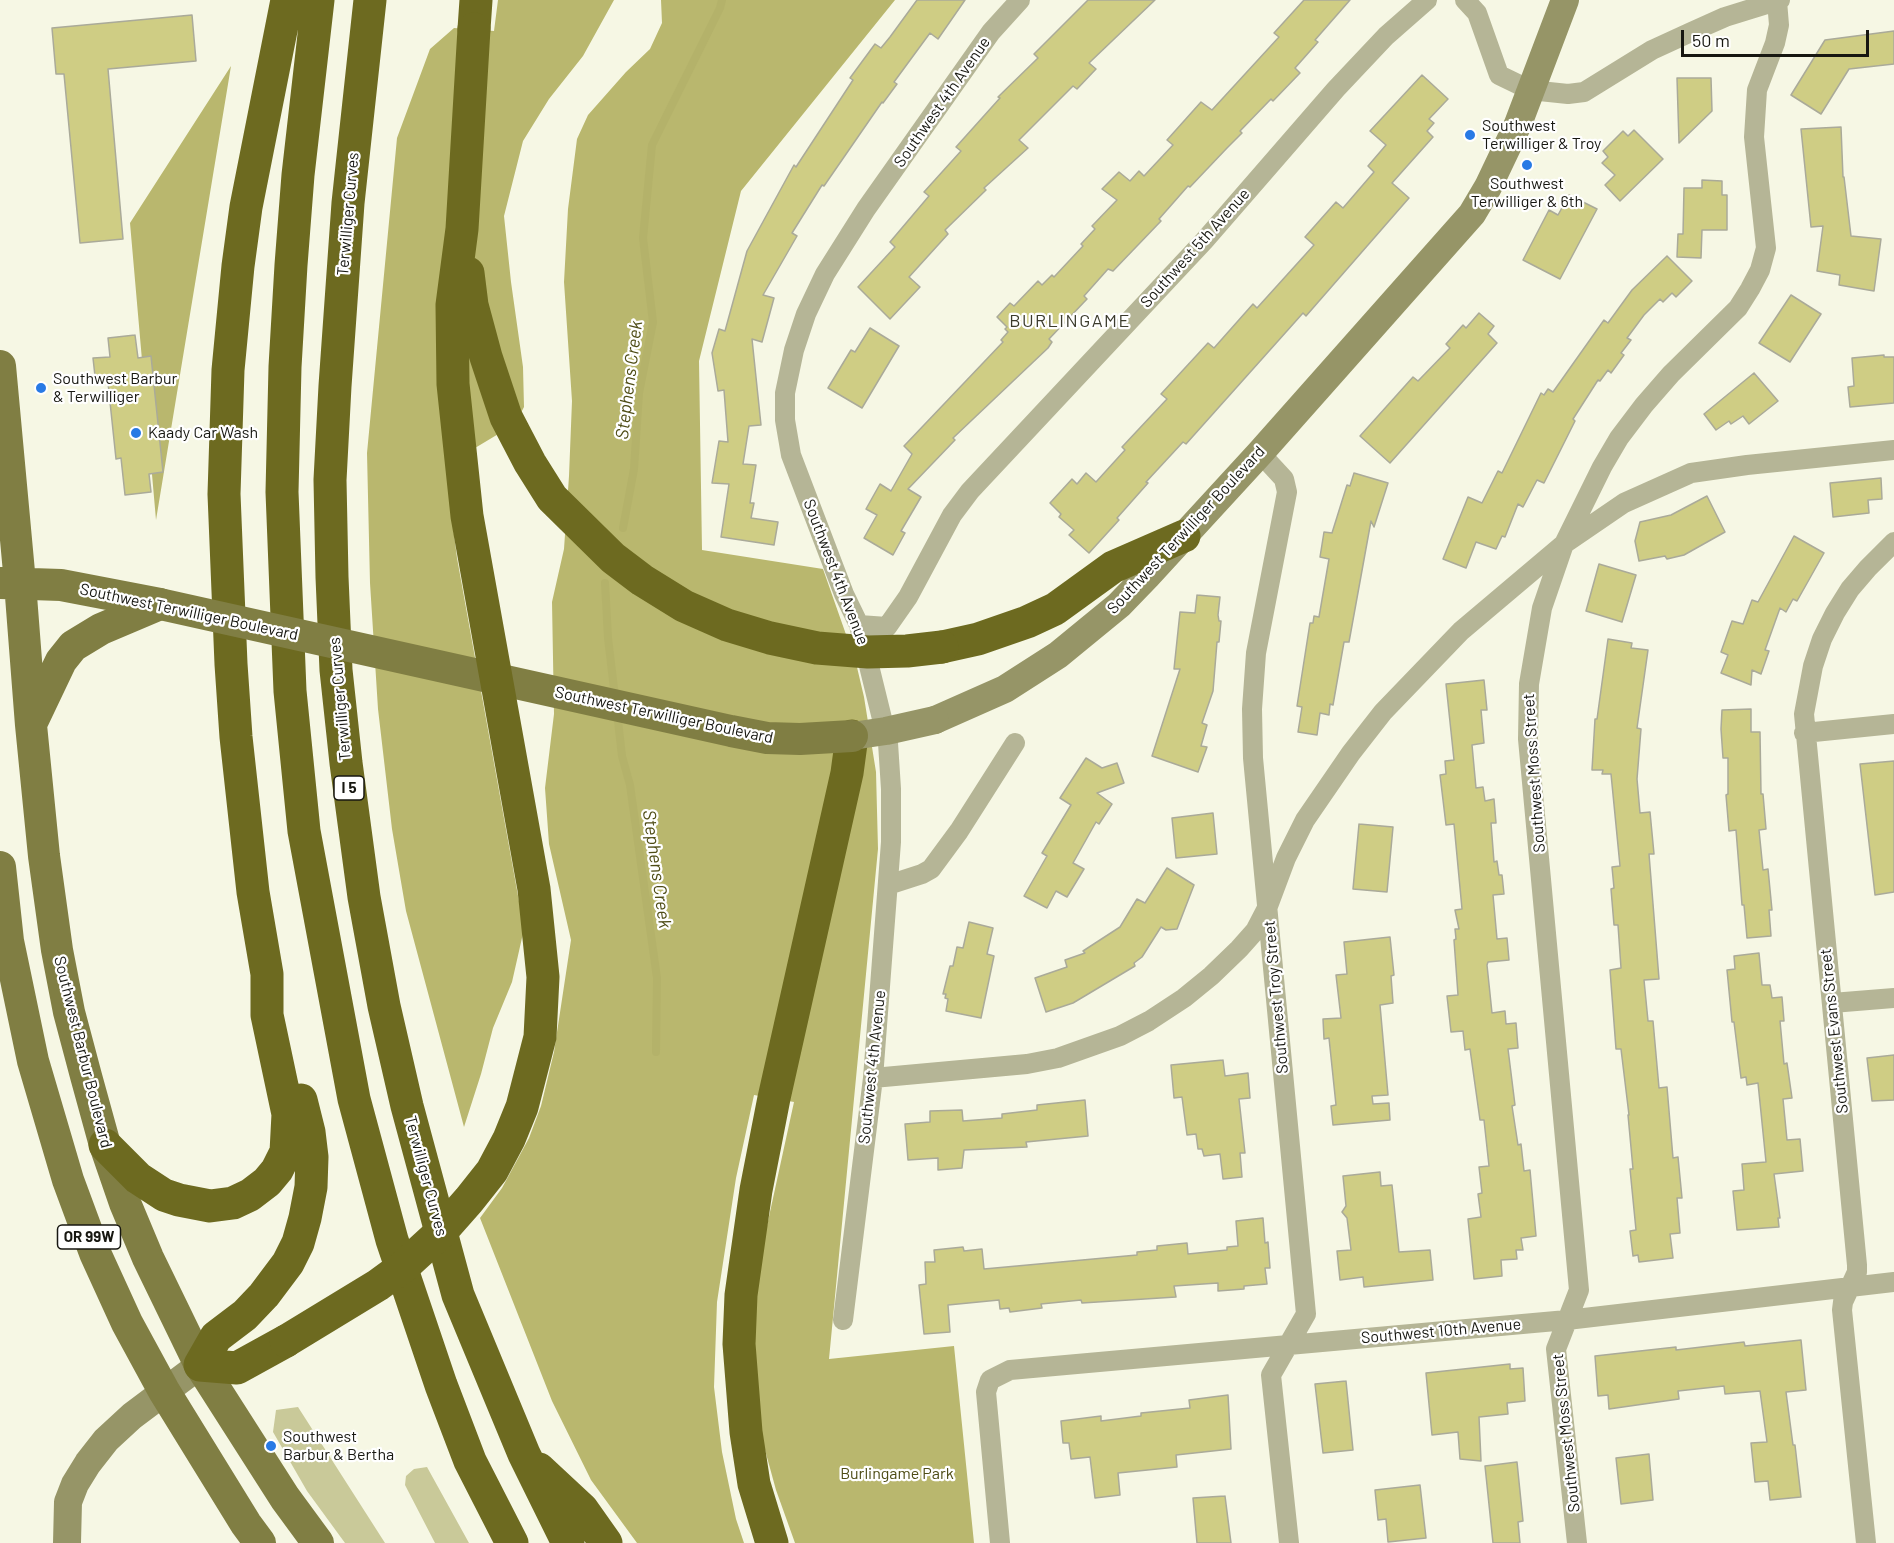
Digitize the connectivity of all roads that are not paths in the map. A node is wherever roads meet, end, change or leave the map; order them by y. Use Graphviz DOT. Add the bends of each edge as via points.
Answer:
graph roads {
  1 [pos="287,0"];
  2 [pos="318,0"];
  3 [pos="370,0"];
  4 [pos="1020,0"];
  5 [pos="1427,0"];
  6 [pos="1465,0"];
  7 [pos="1565,0"];
  8 [pos="1779,0"];
  9 [pos="475,15"];
  10 [pos="1530,90"];
  11 [pos="462,229"];
  12 [pos="0,366"];
  13 [pos="1894,450"];
  14 [pos="1260,453"];
  15 [pos="1184,536"];
  16 [pos="1894,543"];
  17 [pos="1564,544"];
  18 [pos="10,583"];
  19 [pos="160,604"];
  20 [pos="859,625"];
  21 [pos="1894,724"];
  22 [pos="31,725"];
  23 [pos="1804,733"];
  24 [pos="852,736"];
  25 [pos="1015,743"];
  26 [pos="0,867"];
  27 [pos="888,885"];
  28 [pos="1268,906"];
  29 [pos="267,974"];
  30 [pos="1894,998"];
  31 [pos="1832,1003"];
  32 [pos="873,1078"];
  33 [pos="105,1145"];
  34 [pos="1894,1282"];
  35 [pos="1850,1286"];
  36 [pos="843,1320"];
  37 [pos="1567,1320"];
  38 [pos="1288,1344"];
  39 [pos="200,1365"];
  40 [pos="164,1391"];
  41 [pos="524,1454"];
  42 [pos="67,1543"];
  43 [pos="260,1543"];
  44 [pos="318,1543"];
  45 [pos="512,1543"];
  46 [pos="568,1543"];
  47 [pos="606,1543"];
  48 [pos="772,1543"];
  49 [pos="1000,1543"];
  50 [pos="1289,1543"];
  51 [pos="1577,1543"];
  52 [pos="1866,1543"];
  1 -- 29 [label="highway" via="246,207 225,435 236,737 249,864"];
  2 -- 45 [label="highway" via="292,254 282,481 290,691 304,831 354,1099 392,1240 470,1461"];
  3 -- 41 [label="highway, Terwilliger Curves / I 5" via="348,203 330,480 335,647 342,728 364,897 407,1106 458,1294"];
  4 -- 20 [label="street, Southwest 4th Avenue" via="991,32 866,209 825,274 794,350 785,393 791,455"];
  5 -- 20 [label="street, Southwest 5th Avenue" via="1336,88 1204,241 970,491 887,627"];
  6 -- 10 [label="street" via="1477,13 1499,75"];
  7 -- 10 [label="main road, Southwest Terwilliger Boulevard"];
  8 -- 10 [label="street" via="1725,17 1652,50 1584,92"];
  8 -- 17 [label="street, Southwest Moss Street" via="1775,43 1757,90 1754,137 1766,248 1760,270 1738,308 1671,374 1619,438"];
  9 -- 11 [label="highway, bridge"];
  10 -- 14 [label="main road, Southwest Terwilliger Boulevard" via="1473,214"];
  11 -- 15 [label="highway, bridge" via="472,305 506,417 552,498 613,558 642,580 684,606 727,625 817,648 868,652 942,647 1027,622 1055,609 1113,567"];
  11 -- 39 [label="highway, bridge" via="452,305 453,384 467,516 534,890 543,976 540,1037 522,1107 509,1139 492,1170 439,1234 404,1266 363,1295 237,1368"];
  12 -- 18 [label="main road, Southwest Barbur Boulevard / OR 99W"];
  13 -- 17 [label="street" via="1691,473 1624,503"];
  14 -- 15 [label="main road, Southwest Terwilliger Boulevard"];
  14 -- 28 [label="street, Southwest Troy Street" via="1284,479 1287,492 1256,652 1252,709 1252,758"];
  15 -- 24 [label="main road, Southwest Terwilliger Boulevard, bridge" via="1119,605 1058,655 1005,689 935,720"];
  16 -- 23 [label="street, Southwest Evans Street" via="1850,590 1822,639 1806,693"];
  17 -- 28 [label="street" via="1461,631 1383,712 1305,820"];
  17 -- 37 [label="street, Southwest Moss Street" via="1535,641 1528,684 1528,739 1579,1290"];
  18 -- 19 [label="main road, Southwest Terwilliger Boulevard" via="61,585"];
  18 -- 22 [label="main road, Southwest Barbur Boulevard / OR 99W"];
  19 -- 22 [label="main road" via="101,629 73,646 61,661"];
  19 -- 24 [label="main road, Southwest Terwilliger Boulevard, bridge" via="767,738"];
  20 -- 27 [label="street, Southwest 4th Avenue" via="888,743"];
  21 -- 23 [label="street"];
  22 -- 33 [label="main road, Southwest Barbur Boulevard / OR 99W" via="57,950 69,1012"];
  23 -- 31 [label="street, Southwest Evans Street"];
  24 -- 48 [label="highway" via="774,1098 741,1295 743,1400 754,1485"];
  25 -- 27 [label="street" via="931,869"];
  26 -- 40 [label="main road, OR 99W" via="8,941 31,1050 68,1180 95,1253"];
  27 -- 32 [label="street, Southwest 4th Avenue"];
  28 -- 32 [label="street" via="1255,931 1211,976 1175,1004 1120,1036 1058,1058 1027,1064"];
  28 -- 38 [label="street, Southwest Troy Street" via="1306,1314"];
  29 -- 33 [label="highway" via="267,1015 288,1114 286,1152 267,1182 232,1203 210,1206 179,1200 138,1178"];
  29 -- 39 [label="highway" via="281,1011 309,1132 311,1187 303,1226 288,1263 258,1302 216,1336"];
  30 -- 31 [label="street"];
  31 -- 35 [label="street, Southwest Evans Street" via="1857,1265"];
  32 -- 36 [label="street, Southwest 4th Avenue"];
  33 -- 39 [label="main road, Southwest Barbur Boulevard / OR 99W" via="148,1258"];
  34 -- 35 [label="street, Southwest 10th Avenue"];
  35 -- 37 [label="street, Southwest 10th Avenue"];
  35 -- 52 [label="street, Southwest Evans Street" via="1842,1310"];
  37 -- 38 [label="street, Southwest 10th Avenue"];
  37 -- 51 [label="street, Southwest Moss Street" via="1556,1349"];
  38 -- 49 [label="street, Southwest 10th Avenue" via="1010,1370 990,1380 986,1403"];
  38 -- 50 [label="street, Southwest Troy Street" via="1271,1375"];
  39 -- 40 [label="main road"];
  39 -- 44 [label="main road, Southwest Barbur Boulevard / OR 99W"];
  40 -- 42 [label="main road" via="106,1440 88,1463 68,1502"];
  40 -- 43 [label="main road, OR 99W"];
  41 -- 46 [label="highway, Terwilliger Curves / I 5"];
  41 -- 47 [label="highway" via="582,1509"];
}
